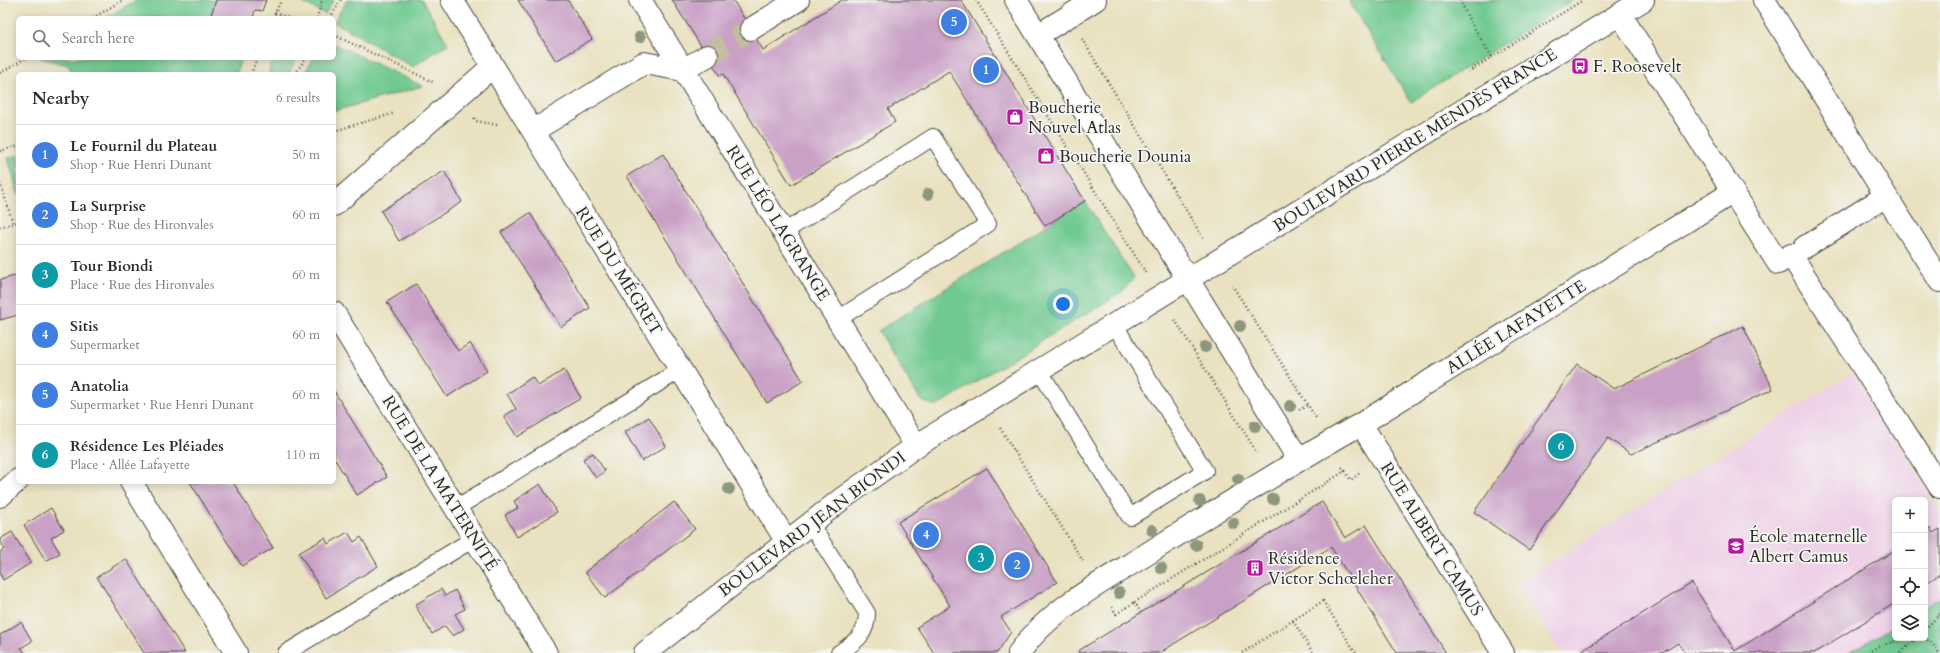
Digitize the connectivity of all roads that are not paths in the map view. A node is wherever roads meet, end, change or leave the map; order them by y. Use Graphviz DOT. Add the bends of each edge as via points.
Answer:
graph roads {
  1 [pos="452,0"];
  2 [pos="640,0"];
  3 [pos="798,0"];
  4 [pos="1016,0"];
  5 [pos="1095,0"];
  6 [pos="1643,0"];
  7 [pos="1764,0"];
  8 [pos="1620,14"];
  9 [pos="751,29"];
  10 [pos="1038,35"];
  11 [pos="707,56"];
  12 [pos="493,66"];
  13 [pos="683,70"];
  14 [pos="533,131"];
  15 [pos="1733,192"];
  16 [pos="1886,196"];
  17 [pos="336,203"];
  18 [pos="784,232"];
  19 [pos="1805,246"];
  20 [pos="1188,279"];
  21 [pos="1940,281"];
  22 [pos="336,316"];
  23 [pos="838,319"];
  24 [pos="1114,324"];
  25 [pos="680,370"];
  26 [pos="1039,370"];
  27 [pos="1361,424"];
  28 [pos="916,446"];
  29 [pos="1299,460"];
  30 [pos="16,482"];
  31 [pos="132,484"];
  32 [pos="1940,487"];
  33 [pos="0,496"];
  34 [pos="456,508"];
  35 [pos="810,523"];
  36 [pos="475,538"];
  37 [pos="787,542"];
  38 [pos="236,653"];
  39 [pos="286,653"];
  40 [pos="546,653"];
  41 [pos="645,653"];
  42 [pos="839,653"];
  43 [pos="1019,653"];
  44 [pos="1503,653"];
  1 -- 12 [label="street, RUE DU MÉGRET"];
  2 -- 13 [label="street, RUE LÉO LAGRANGE"];
  3 -- 9 [label="street"];
  4 -- 10 [label="street"];
  5 -- 10 [label="street"];
  6 -- 8 [label="street, BOULEVARD PIERRE MENDÈS FRANCE"];
  7 -- 16 [label="street"];
  8 -- 15 [label="street"];
  8 -- 20 [label="street, BOULEVARD PIERRE MENDÈS FRANCE"];
  10 -- 20 [label="street"];
  11 -- 13 [label="street"];
  12 -- 14 [label="street, RUE DU MÉGRET"];
  12 -- 17 [label="street"];
  13 -- 14 [label="street" via="644,63"];
  13 -- 18 [label="street, RUE LÉO LAGRANGE"];
  14 -- 25 [label="street, RUE DU MÉGRET"];
  15 -- 27 [label="street, ALLÉE LAFAYETTE"];
  15 -- 32 [label="street" via="1778,263 1791,255"];
  16 -- 19 [label="street"];
  16 -- 21 [label="street"];
  18 -- 23 [label="street, RUE LÉO LAGRANGE"];
  18 -- 23 [label="lane" via="933,137 988,224"];
  20 -- 24 [label="street, BOULEVARD PIERRE MENDÈS FRANCE"];
  20 -- 29 [label="street"];
  22 -- 34 [label="street, RUE DE LA MATERNITÉ"];
  23 -- 28 [label="street, RUE LÉO LAGRANGE"];
  24 -- 26 [label="street, BOULEVARD JEAN BIONDI"];
  24 -- 26 [label="lane" via="1205,471 1130,517"];
  25 -- 34 [label="lane"];
  25 -- 37 [label="street, RUE DU MÉGRET"];
  26 -- 28 [label="street, BOULEVARD JEAN BIONDI"];
  27 -- 29 [label="street, ALLÉE LAFAYETTE"];
  27 -- 44 [label="street, RUE ALBERT CAMUS"];
  28 -- 35 [label="street, BOULEVARD JEAN BIONDI"];
  29 -- 43 [label="street, ALLÉE LAFAYETTE" via="1098,585 1051,618"];
  30 -- 33 [label="street"];
  31 -- 38 [label="street"];
  34 -- 36 [label="street, RUE DE LA MATERNITÉ"];
  35 -- 37 [label="street, BOULEVARD JEAN BIONDI"];
  35 -- 42 [label="lane" via="867,613 864,632"];
  36 -- 39 [label="lane"];
  36 -- 40 [label="street, RUE DE LA MATERNITÉ"];
  37 -- 41 [label="street, BOULEVARD JEAN BIONDI"];
}
